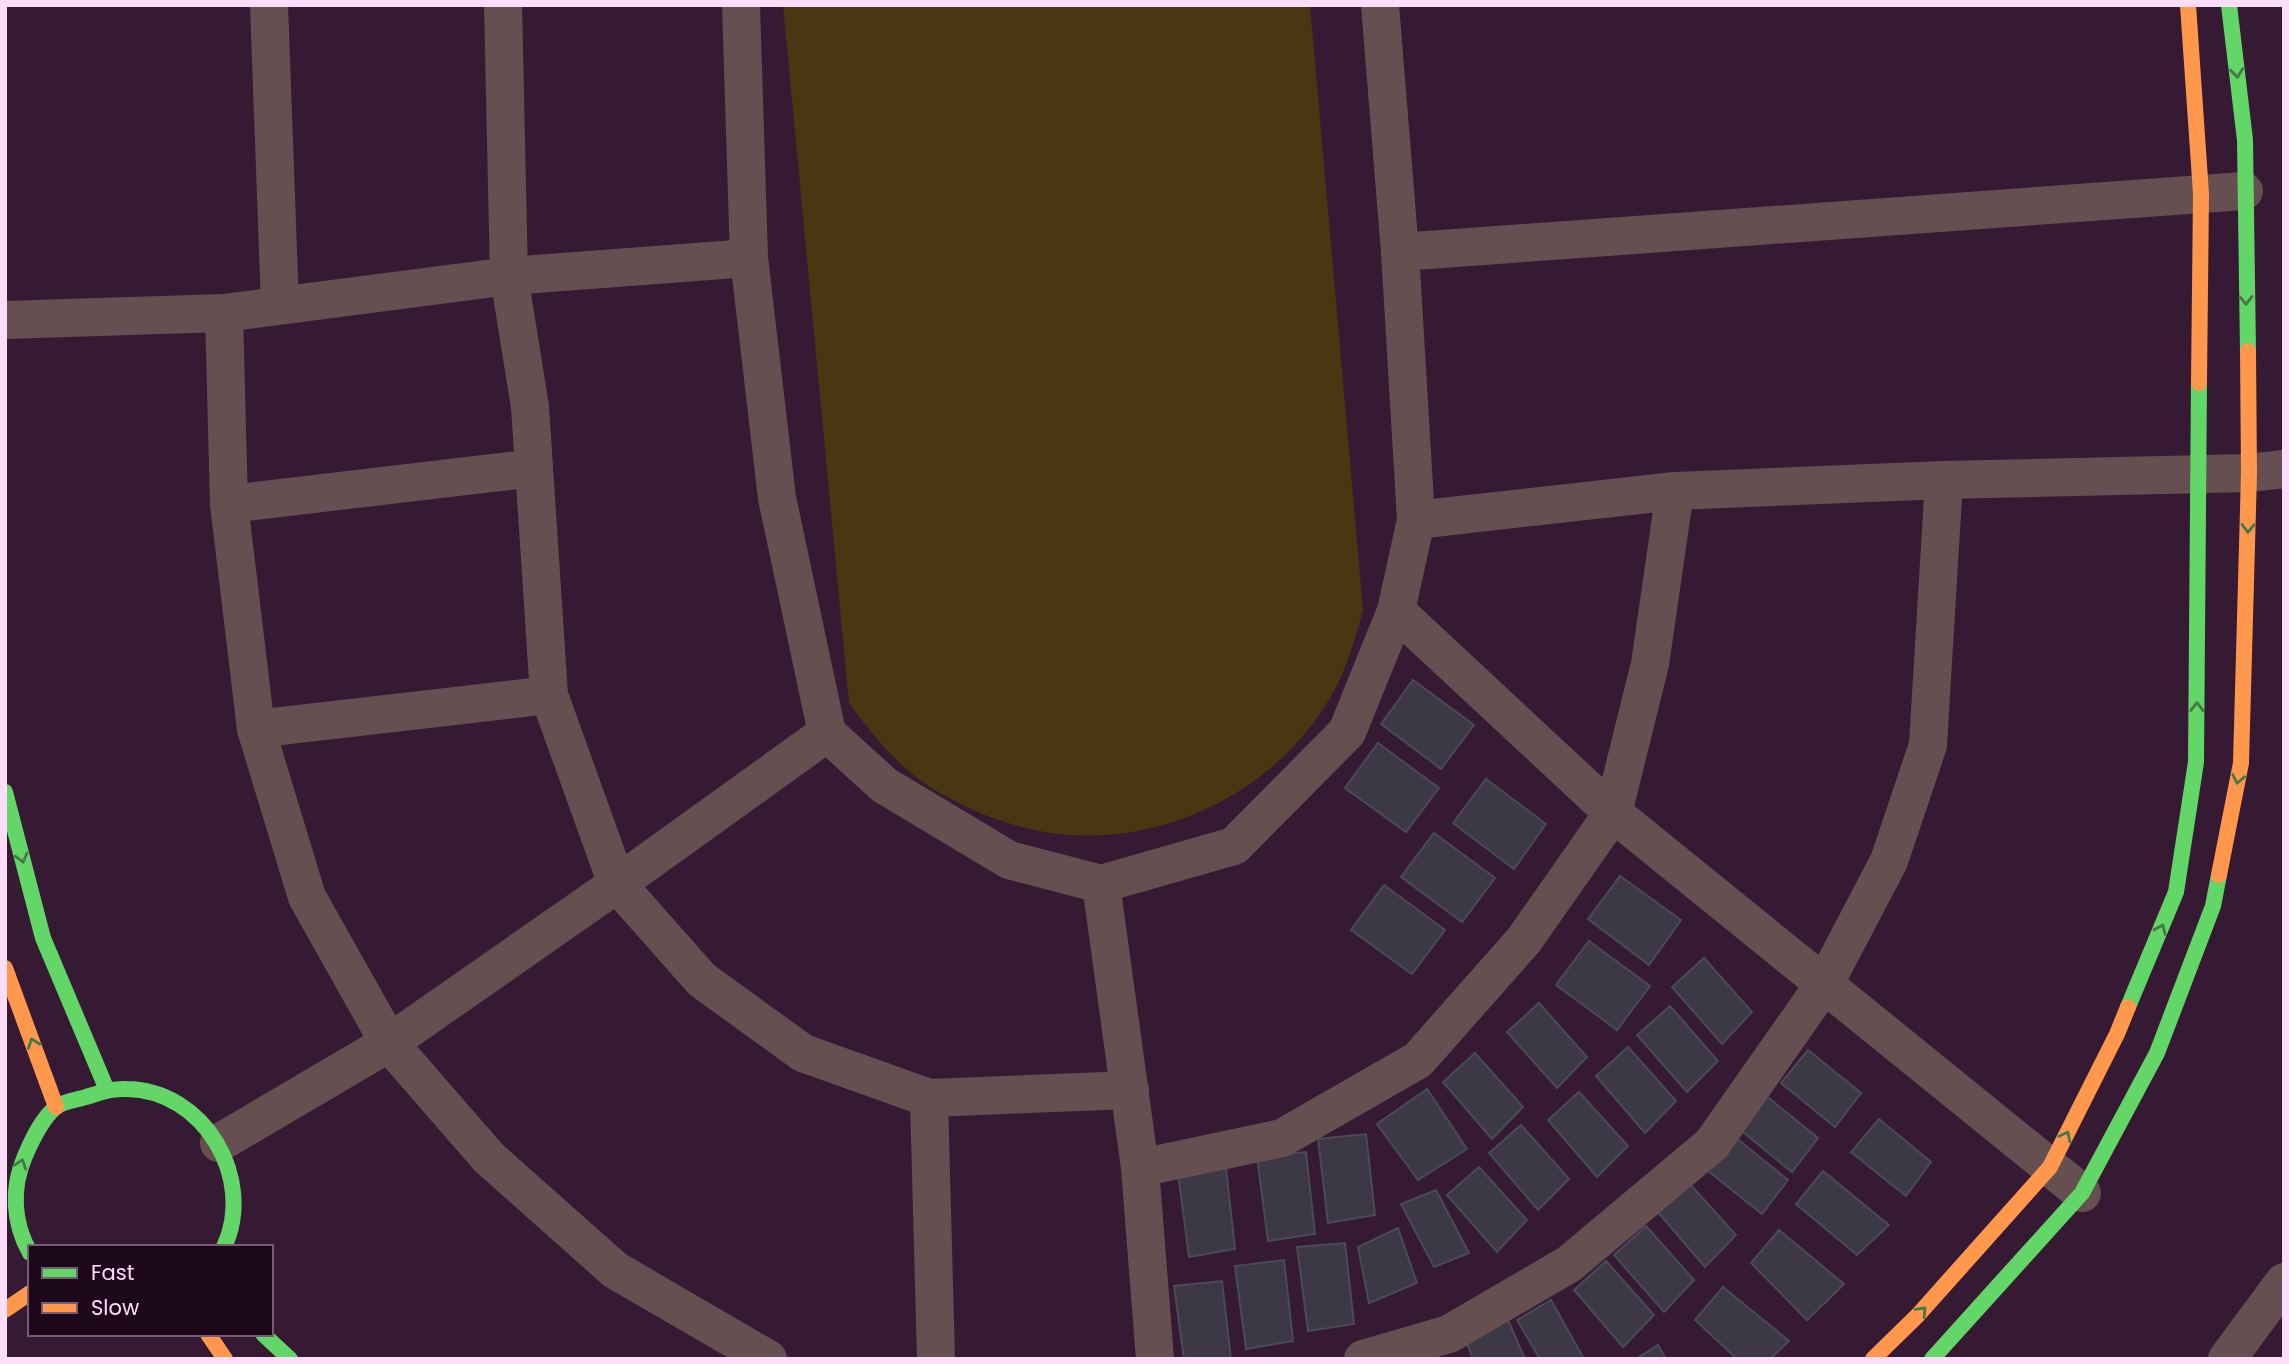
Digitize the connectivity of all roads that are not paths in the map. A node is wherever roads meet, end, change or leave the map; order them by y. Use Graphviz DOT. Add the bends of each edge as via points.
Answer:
graph roads {
  1 [pos="269,5"];
  2 [pos="503,5"];
  3 [pos="741,5"];
  4 [pos="1380,5"];
  5 [pos="2189,5"];
  6 [pos="2229,5"];
  7 [pos="2244,191"];
  8 [pos="2201,194"];
  9 [pos="1400,252"];
  10 [pos="749,258"];
  11 [pos="509,276"];
  12 [pos="280,305"];
  13 [pos="225,313"];
  14 [pos="5,320"];
  15 [pos="534,468"];
  16 [pos="2267,471"];
  17 [pos="2200,473"];
  18 [pos="1944,480"];
  19 [pos="1675,491"];
  20 [pos="229,504"];
  21 [pos="1416,520"];
  22 [pos="1396,611"];
  23 [pos="549,695"];
  24 [pos="256,729"];
  25 [pos="827,733"];
  26 [pos="5,792"];
  27 [pos="1613,813"];
  28 [pos="617,884"];
  29 [pos="1101,884"];
  30 [pos="5,968"];
  31 [pos="1825,983"];
  32 [pos="389,1043"];
  33 [pos="107,1090"];
  34 [pos="1130,1090"];
  35 [pos="929,1097"];
  36 [pos="56,1107"];
  37 [pos="219,1143"];
  38 [pos="2050,1167"];
  39 [pos="1140,1168"];
  40 [pos="2082,1193"];
  41 [pos="225,1245"];
  42 [pos="25,1254"];
  43 [pos="2284,1282"];
  44 [pos="28,1294"];
  45 [pos="5,1310"];
  46 [pos="209,1336"];
  47 [pos="265,1336"];
  48 [pos="225,1359"];
  49 [pos="290,1359"];
  50 [pos="768,1359"];
  51 [pos="936,1359"];
  52 [pos="1154,1359"];
  53 [pos="1363,1359"];
  54 [pos="1873,1359"];
  55 [pos="1932,1359"];
  56 [pos="2227,1359"];
  1 -- 12 [label="street"];
  2 -- 11 [label="street"];
  3 -- 10 [label="street"];
  4 -- 9 [label="street"];
  5 -- 8 [label="street"];
  6 -- 7 [label="street, one-way" via="2245,140"];
  7 -- 8 [label="street"];
  7 -- 16 [label="street, one-way"];
  8 -- 9 [label="street"];
  8 -- 17 [label="street"];
  9 -- 21 [label="street"];
  10 -- 11 [label="street"];
  10 -- 25 [label="street" via="777,498"];
  11 -- 12 [label="street"];
  11 -- 15 [label="street" via="530,407"];
  12 -- 13 [label="street"];
  13 -- 14 [label="street"];
  13 -- 20 [label="street"];
  15 -- 20 [label="street"];
  15 -- 23 [label="street"];
  16 -- 17 [label="street"];
  16 -- 40 [label="street, one-way" via="2241,763 2213,906 2157,1053"];
  17 -- 18 [label="street"];
  38 -- 17 [label="street, one-way" via="2117,1034 2176,892 2196,762"];
  18 -- 19 [label="street"];
  18 -- 31 [label="street" via="1927,745 1889,861"];
  19 -- 21 [label="street"];
  19 -- 27 [label="street" via="1650,664"];
  20 -- 24 [label="street"];
  21 -- 22 [label="street"];
  22 -- 27 [label="street"];
  22 -- 29 [label="street" via="1347,732 1234,846"];
  23 -- 24 [label="street"];
  23 -- 28 [label="street"];
  24 -- 32 [label="street" via="307,897"];
  25 -- 28 [label="street"];
  25 -- 29 [label="street" via="884,785 1009,860"];
  26 -- 33 [label="street, one-way" via="43,938"];
  27 -- 31 [label="street"];
  27 -- 39 [label="street" via="1524,940 1418,1060 1282,1138"];
  28 -- 32 [label="street"];
  28 -- 35 [label="street" via="702,980 803,1053"];
  29 -- 34 [label="street"];
  36 -- 30 [label="street, one-way"];
  31 -- 38 [label="street"];
  31 -- 53 [label="street" via="1712,1144 1569,1264 1448,1334"];
  32 -- 37 [label="street"];
  32 -- 50 [label="street" via="489,1158 615,1270"];
  33 -- 36 [label="street"];
  33 -- 37 [label="street" via="139,1090 171,1099 198,1118"];
  34 -- 35 [label="street"];
  34 -- 39 [label="street"];
  35 -- 51 [label="street"];
  42 -- 36 [label="street, one-way" via="16,1217 16,1181 27,1147"];
  37 -- 41 [label="street" via="232,1175 235,1210"];
  38 -- 40 [label="street"];
  54 -- 38 [label="street, one-way"];
  39 -- 52 [label="street"];
  40 -- 55 [label="street"];
  43 -- 56 [label="street"];
  44 -- 45 [label="street"];
  46 -- 48 [label="street"];
  47 -- 49 [label="street"];
}
